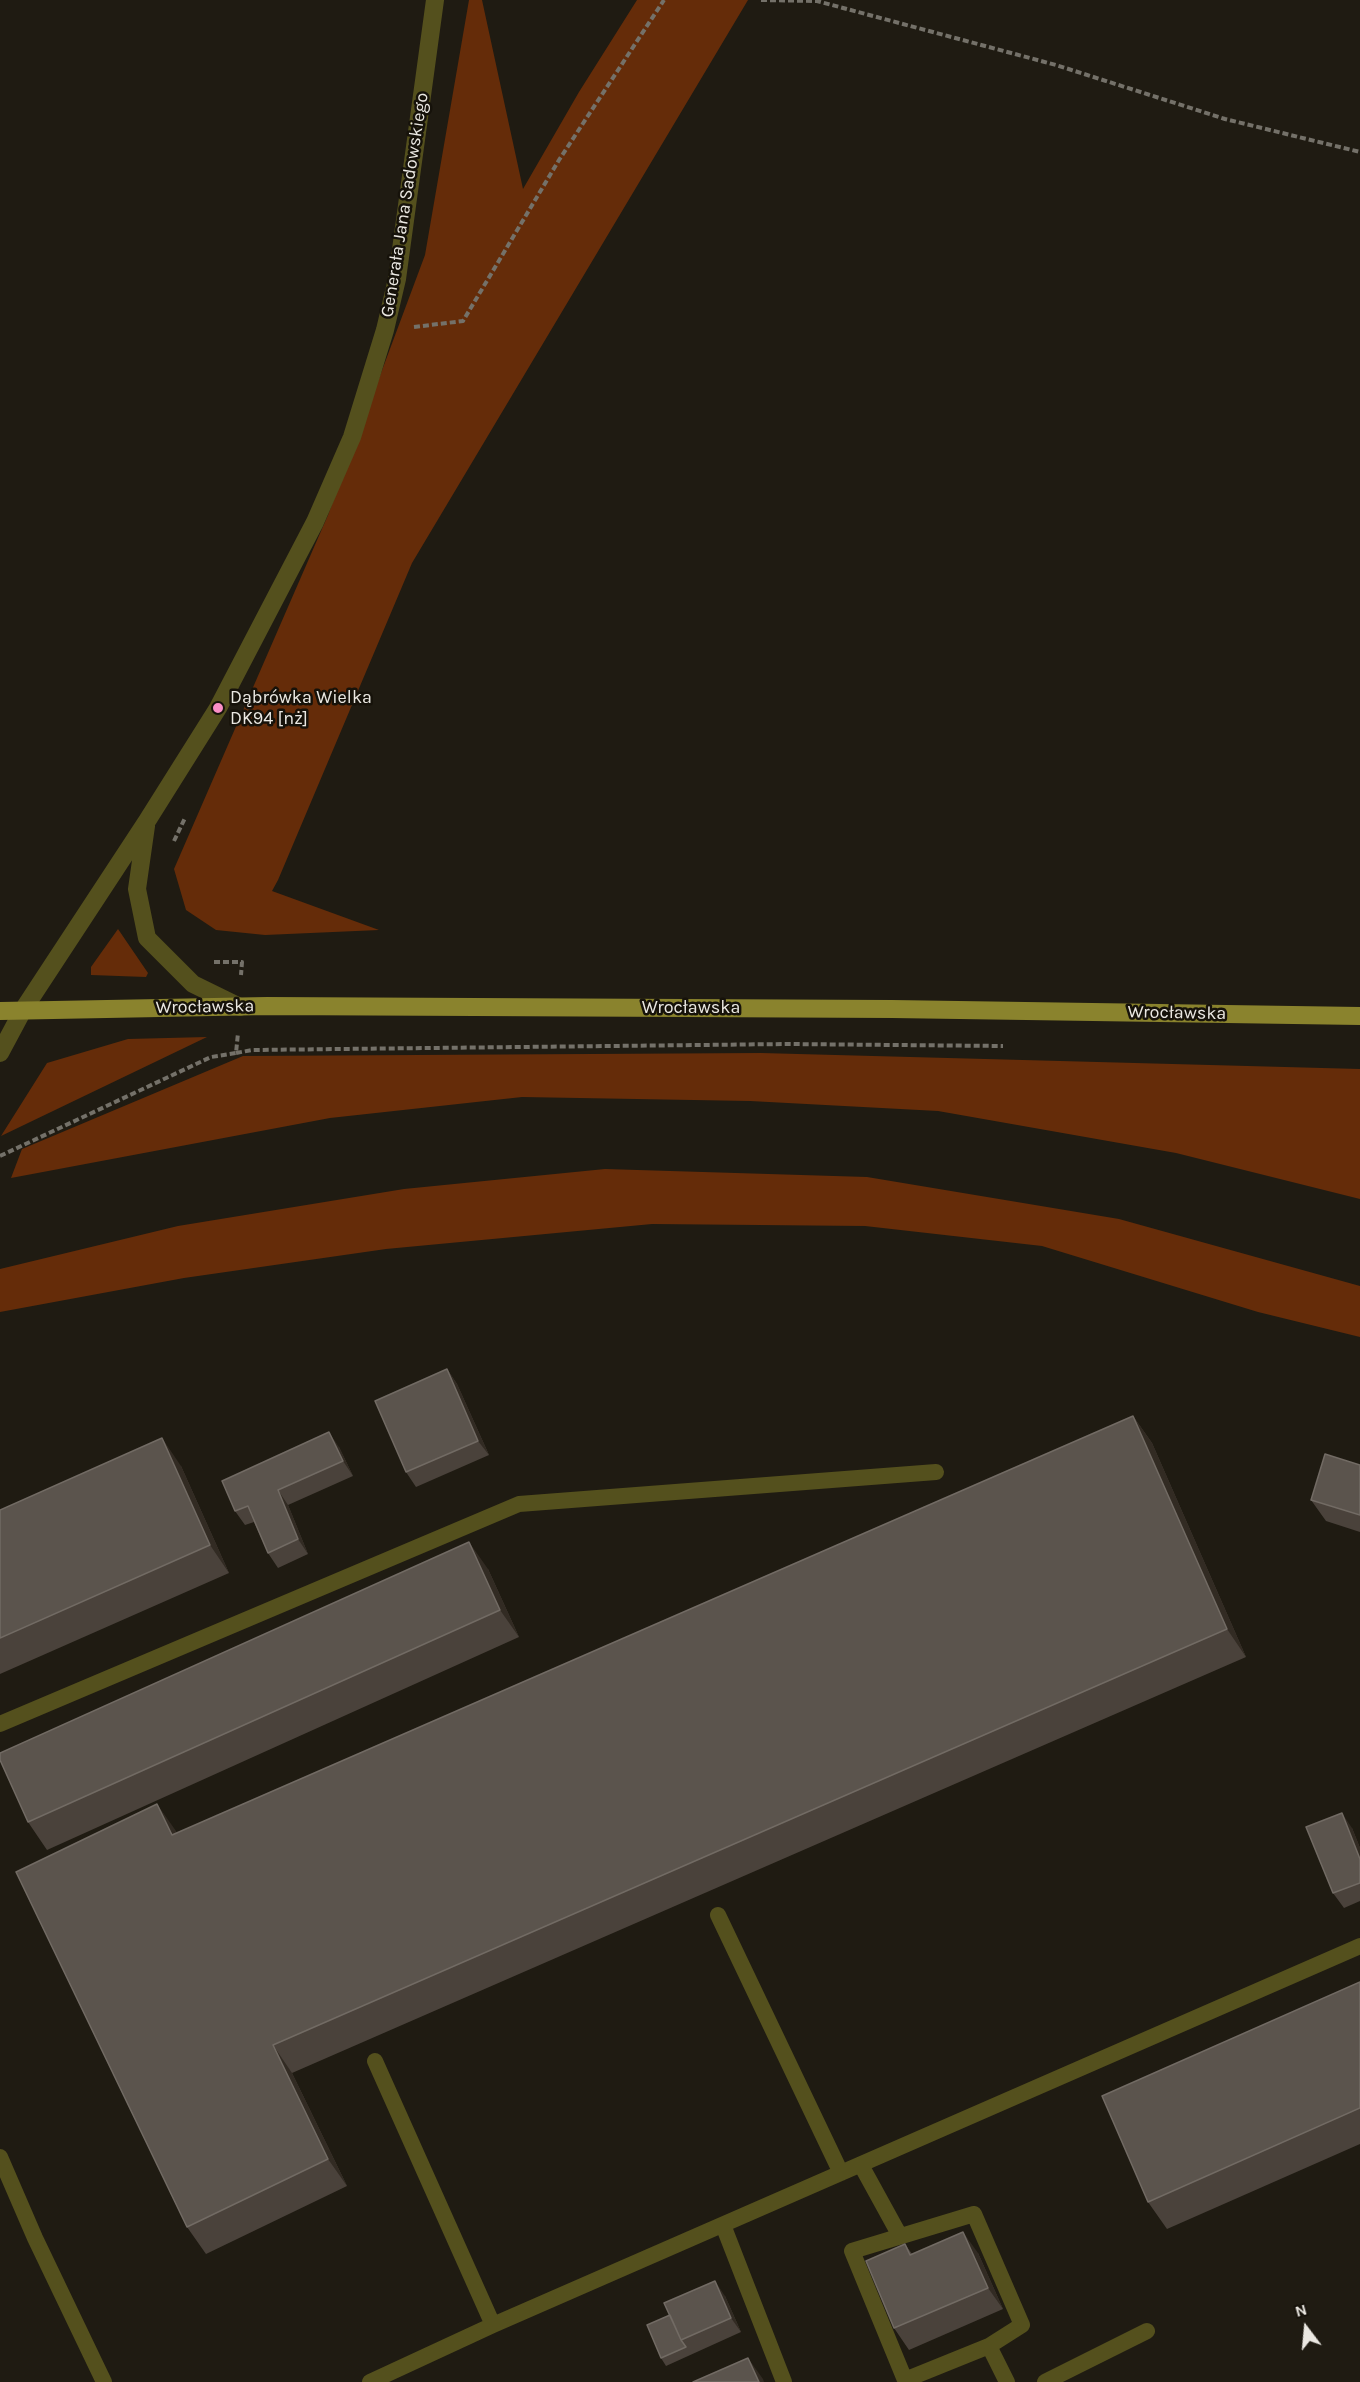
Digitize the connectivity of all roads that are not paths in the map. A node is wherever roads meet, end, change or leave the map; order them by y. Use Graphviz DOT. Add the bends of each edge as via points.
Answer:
graph roads {
  1 [pos="435,0"];
  2 [pos="147,821"];
  3 [pos="240,1006"];
  4 [pos="22,1010"];
  5 [pos="0,1011"];
  6 [pos="1360,1016"];
  7 [pos="0,1053"];
  8 [pos="936,1472"];
  9 [pos="0,1724"];
  10 [pos="718,1915"];
  11 [pos="1360,1946"];
  12 [pos="375,2061"];
  13 [pos="0,2157"];
  14 [pos="861,2165"];
  15 [pos="841,2173"];
  16 [pos="723,2225"];
  17 [pos="900,2236"];
  18 [pos="493,2325"];
  19 [pos="1147,2331"];
  20 [pos="989,2346"];
  21 [pos="104,2382"];
  22 [pos="370,2382"];
  23 [pos="784,2382"];
  24 [pos="1006,2382"];
  25 [pos="1045,2382"];
  1 -- 2 [label="street, Generała Jana Sadowskiego" via="397,279 352,437 315,522 218,708"];
  2 -- 3 [label="street, Generała Jana Sadowskiego" via="137,889 147,938 193,984"];
  2 -- 4 [label="street, Generała Jana Sadowskiego"];
  3 -- 4 [label="main road, Wrocławska"];
  3 -- 6 [label="main road, Wrocławska"];
  4 -- 5 [label="main road, Wrocławska"];
  4 -- 7 [label="street, Generała Jana Sadowskiego"];
  8 -- 9 [label="lane" via="519,1504"];
  10 -- 15 [label="lane"];
  11 -- 14 [label="lane"];
  12 -- 18 [label="lane"];
  13 -- 21 [label="lane"];
  14 -- 15 [label="lane"];
  14 -- 17 [label="lane"];
  15 -- 16 [label="lane"];
  16 -- 18 [label="lane"];
  16 -- 23 [label="lane"];
  17 -- 20 [label="lane" via="974,2214 1023,2325"];
  17 -- 20 [label="lane" via="852,2251 905,2380"];
  18 -- 22 [label="lane"];
  19 -- 25 [label="lane"];
  20 -- 24 [label="lane"];
}
